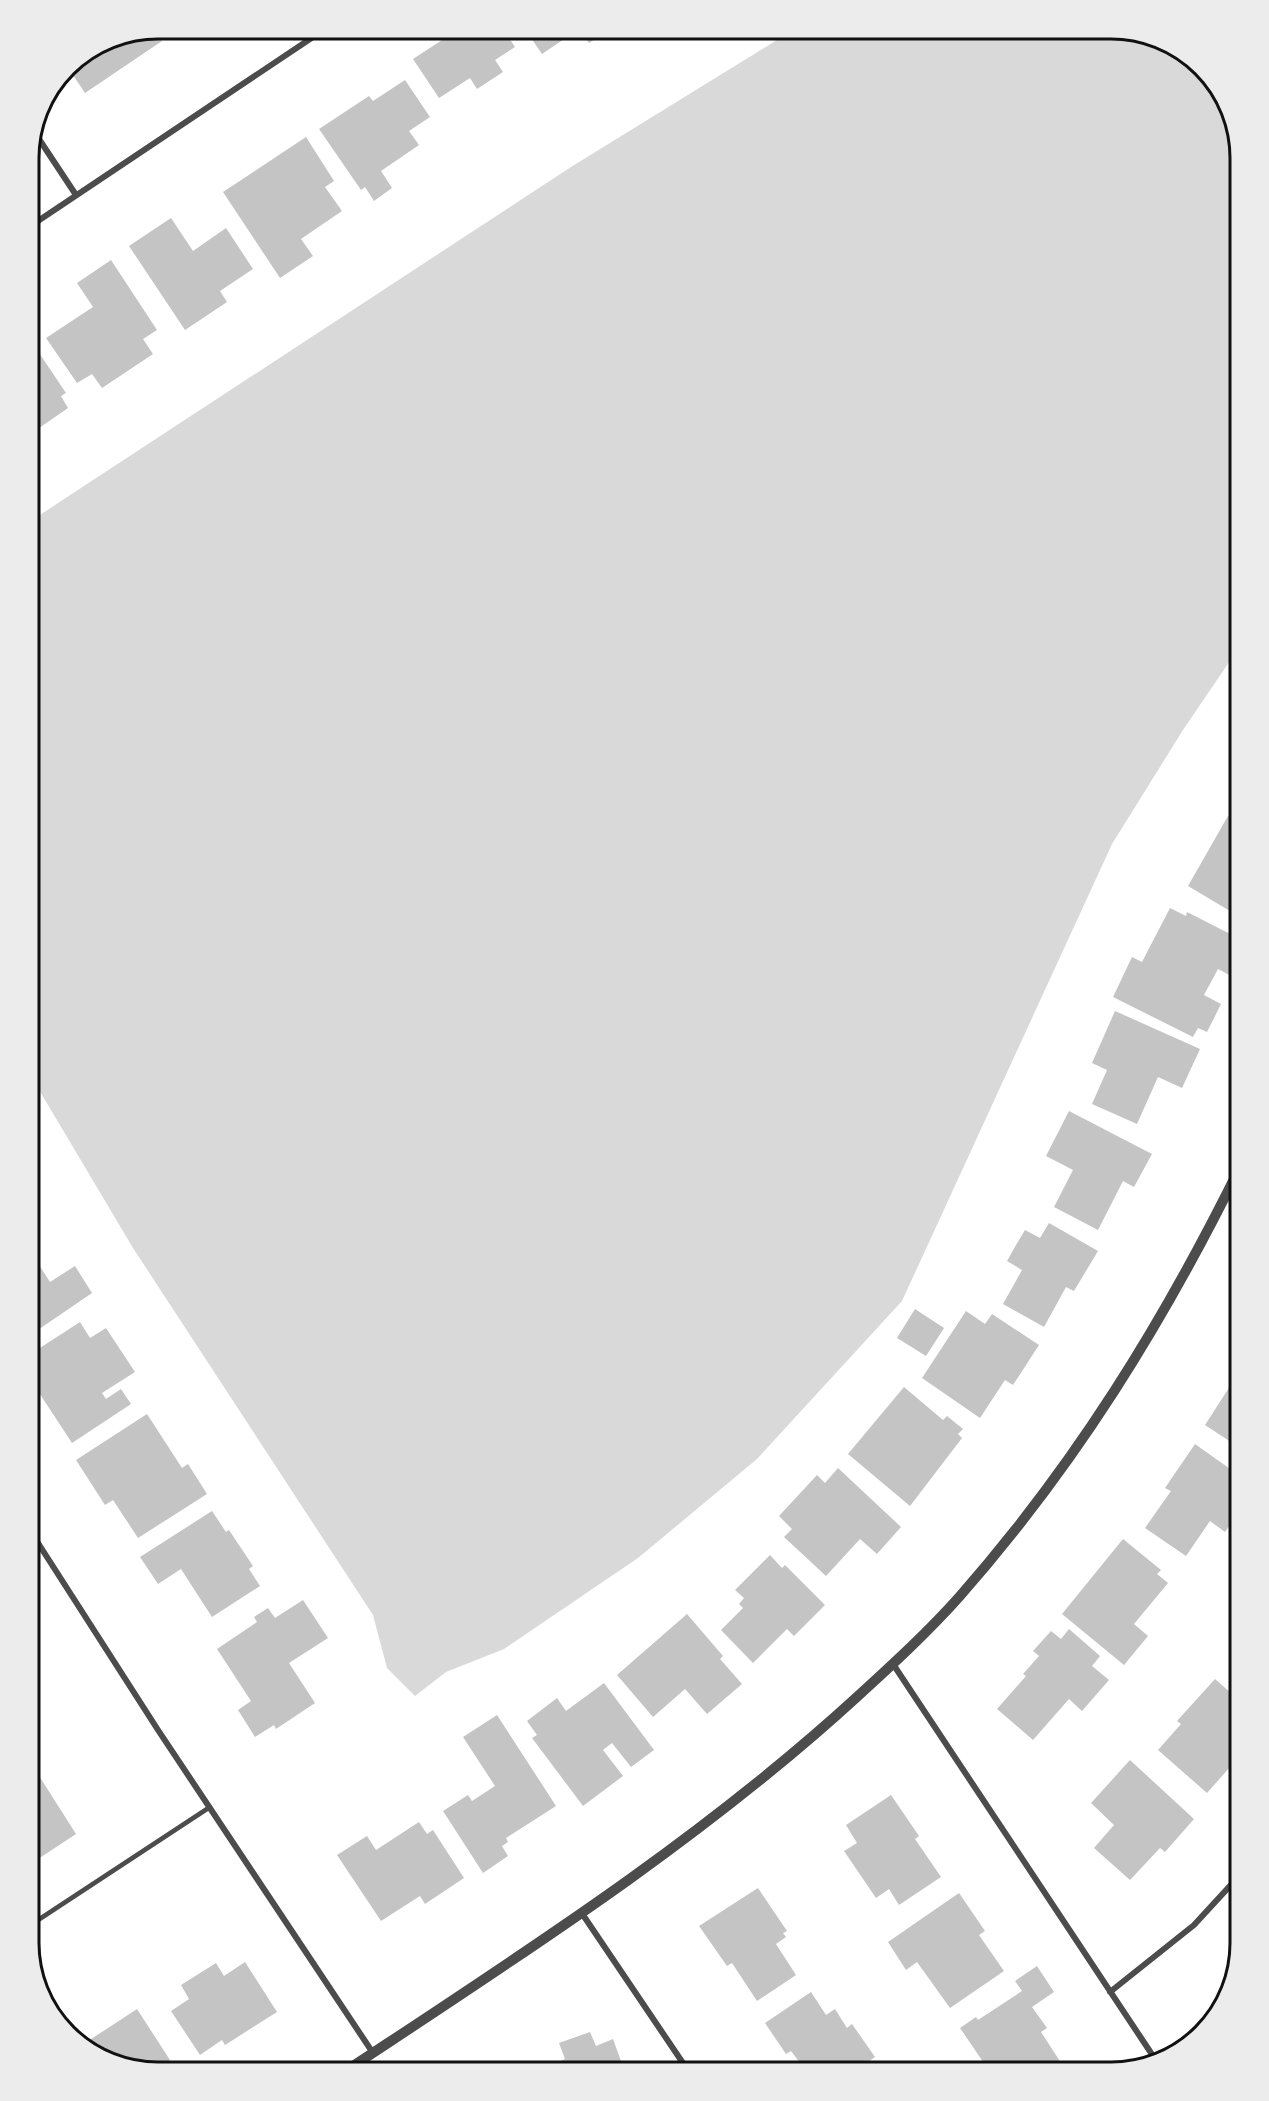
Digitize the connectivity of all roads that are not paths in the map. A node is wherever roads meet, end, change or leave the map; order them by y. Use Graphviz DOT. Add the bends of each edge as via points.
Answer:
graph roads {
  1 [pos="309,39"];
  2 [pos="40,141"];
  3 [pos="76,195"];
  4 [pos="39,220"];
  5 [pos="1230,1187"];
  6 [pos="39,1546"];
  7 [pos="893,1664"];
  8 [pos="210,1807"];
  9 [pos="1230,1886"];
  10 [pos="581,1912"];
  11 [pos="39,1919"];
  12 [pos="1110,1992"];
  13 [pos="373,2053"];
  14 [pos="1152,2055"];
  15 [pos="359,2062"];
  16 [pos="682,2062"];
  1 -- 3 [label="street"];
  2 -- 3 [label="street"];
  3 -- 4 [label="street"];
  5 -- 7 [label="street" via="1159,1321 1071,1457 959,1598"];
  6 -- 8 [label="street"];
  7 -- 10 [label="street" via="731,1804"];
  7 -- 12 [label="street"];
  8 -- 11 [label="lane"];
  8 -- 13 [label="street"];
  9 -- 12 [label="street" via="1194,1925"];
  10 -- 13 [label="street"];
  10 -- 16 [label="street"];
  12 -- 14 [label="street"];
  13 -- 15 [label="street"];
}
